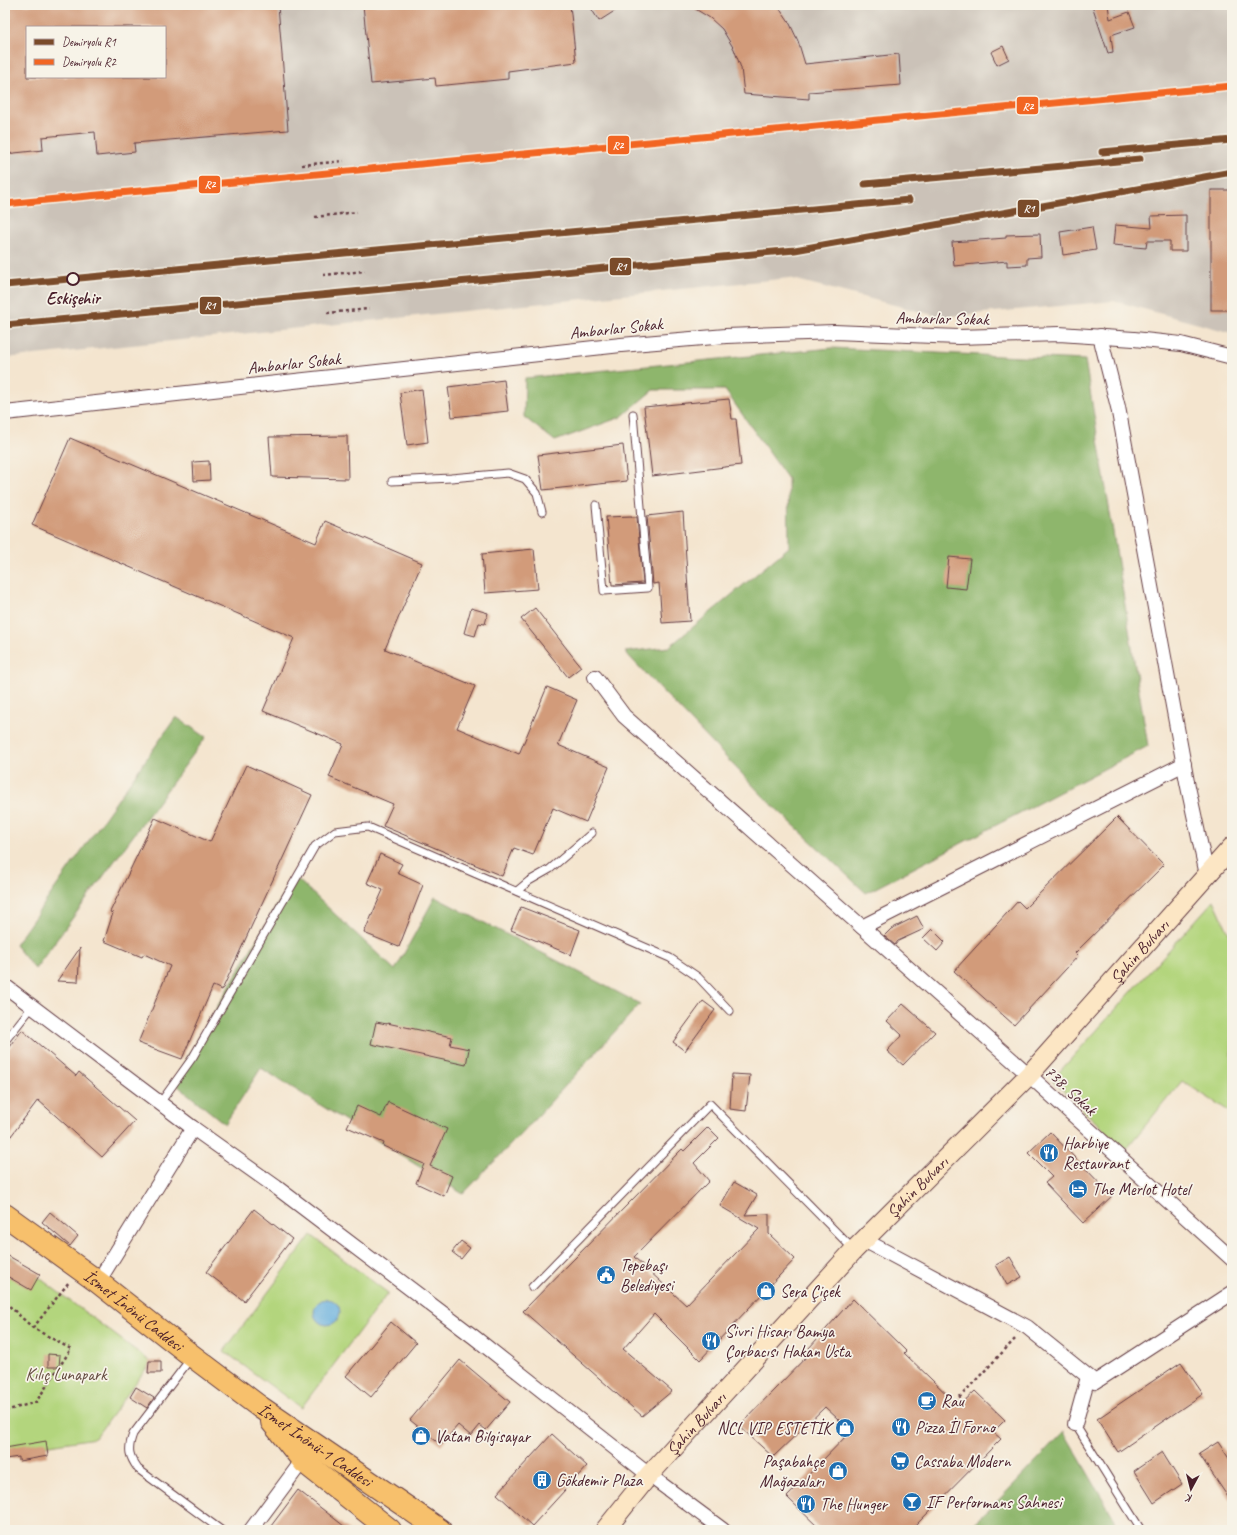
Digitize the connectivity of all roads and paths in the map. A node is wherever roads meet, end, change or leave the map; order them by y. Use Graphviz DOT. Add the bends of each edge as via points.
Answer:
graph roads {
  1 [pos="344,161"];
  2 [pos="302,165"];
  3 [pos="357,212"];
  4 [pos="315,217"];
  5 [pos="365,271"];
  6 [pos="323,275"];
  7 [pos="369,309"];
  8 [pos="327,314"];
  9 [pos="1100,336"];
  10 [pos="1232,357"];
  11 [pos="5,413"];
  12 [pos="633,414"];
  13 [pos="392,480"];
  14 [pos="596,505"];
  15 [pos="542,512"];
  16 [pos="595,677"];
  17 [pos="1184,764"];
  18 [pos="592,833"];
  19 [pos="1232,847"];
  20 [pos="1207,875"];
  21 [pos="517,892"];
  22 [pos="862,927"];
  23 [pos="5,986"];
  24 [pos="32,1007"];
  25 [pos="730,1011"];
  26 [pos="5,1041"];
  27 [pos="1029,1075"];
  28 [pos="160,1103"];
  29 [pos="193,1128"];
  30 [pos="5,1215"];
  31 [pos="859,1244"];
  32 [pos="1232,1259"];
  33 [pos="80,1269"];
  34 [pos="98,1282"];
  35 [pos="532,1288"];
  36 [pos="1232,1293"];
  37 [pos="5,1302"];
  38 [pos="1027,1327"];
  39 [pos="33,1328"];
  40 [pos="193,1356"];
  41 [pos="1088,1377"];
  42 [pos="955,1402"];
  43 [pos="260,1407"];
  44 [pos="5,1411"];
  45 [pos="1075,1424"];
  46 [pos="303,1460"];
  47 [pos="649,1475"];
  48 [pos="221,1530"];
  49 [pos="251,1530"];
  50 [pos="390,1530"];
  51 [pos="440,1530"];
  52 [pos="605,1530"];
  53 [pos="723,1530"];
  54 [pos="1141,1530"];
  1 -- 2 [label="path"];
  3 -- 4 [label="path"];
  5 -- 6 [label="path"];
  7 -- 8 [label="path"];
  9 -- 10 [label="street, Ambarlar Sokak" via="1181,344"];
  9 -- 11 [label="street, Ambarlar Sokak" via="1059,334 926,337 834,332 726,336 621,345"];
  9 -- 17 [label="street" via="1118,407"];
  12 -- 14 [label="lane" via="648,588 604,591"];
  13 -- 15 [label="lane" via="508,473 525,479 537,493"];
  16 -- 22 [label="street, 738. Sokak" via="624,716"];
  17 -- 20 [label="street"];
  17 -- 22 [label="street"];
  18 -- 21 [label="lane" via="550,869 529,881"];
  19 -- 20 [label="street, Şahin Bulvarı"];
  20 -- 27 [label="street, Şahin Bulvarı"];
  21 -- 25 [label="lane" via="670,958 698,977"];
  21 -- 28 [label="lane" via="368,827 335,831 315,846 193,1057"];
  22 -- 27 [label="street, 738. Sokak"];
  23 -- 24 [label="street"];
  24 -- 26 [label="lane"];
  24 -- 28 [label="street"];
  27 -- 31 [label="street, Şahin Bulvarı"];
  27 -- 32 [label="street, 738. Sokak"];
  28 -- 29 [label="street"];
  29 -- 34 [label="street"];
  29 -- 47 [label="street" via="276,1187 474,1337"];
  30 -- 33 [label="main road, İsmet İnönü Caddesi"];
  31 -- 35 [label="lane" via="710,1104"];
  31 -- 38 [label="street"];
  31 -- 47 [label="street, Şahin Bulvarı"];
  33 -- 34 [label="main road, İsmet İnönü Caddesi"];
  33 -- 39 [label="path"];
  34 -- 40 [label="main road, İsmet İnönü Caddesi"];
  36 -- 41 [label="street" via="1095,1382"];
  37 -- 39 [label="path"];
  38 -- 41 [label="street"];
  38 -- 42 [label="path"];
  39 -- 44 [label="path" via="71,1349 36,1402"];
  40 -- 43 [label="main road, İsmet İnönü Caddesi"];
  40 -- 48 [label="lane" via="133,1434 128,1446 131,1459 138,1469"];
  41 -- 45 [label="street"];
  43 -- 46 [label="main road, İsmet İnönü-1 Caddesi"];
  43 -- 51 [label="main road, İsmet İnönü-1 Caddesi"];
  45 -- 54 [label="lane"];
  46 -- 49 [label="street"];
  46 -- 50 [label="main road, İsmet İnönü-1 Caddesi"];
  47 -- 52 [label="street, Şahin Bulvarı"];
  47 -- 53 [label="street"];
}
